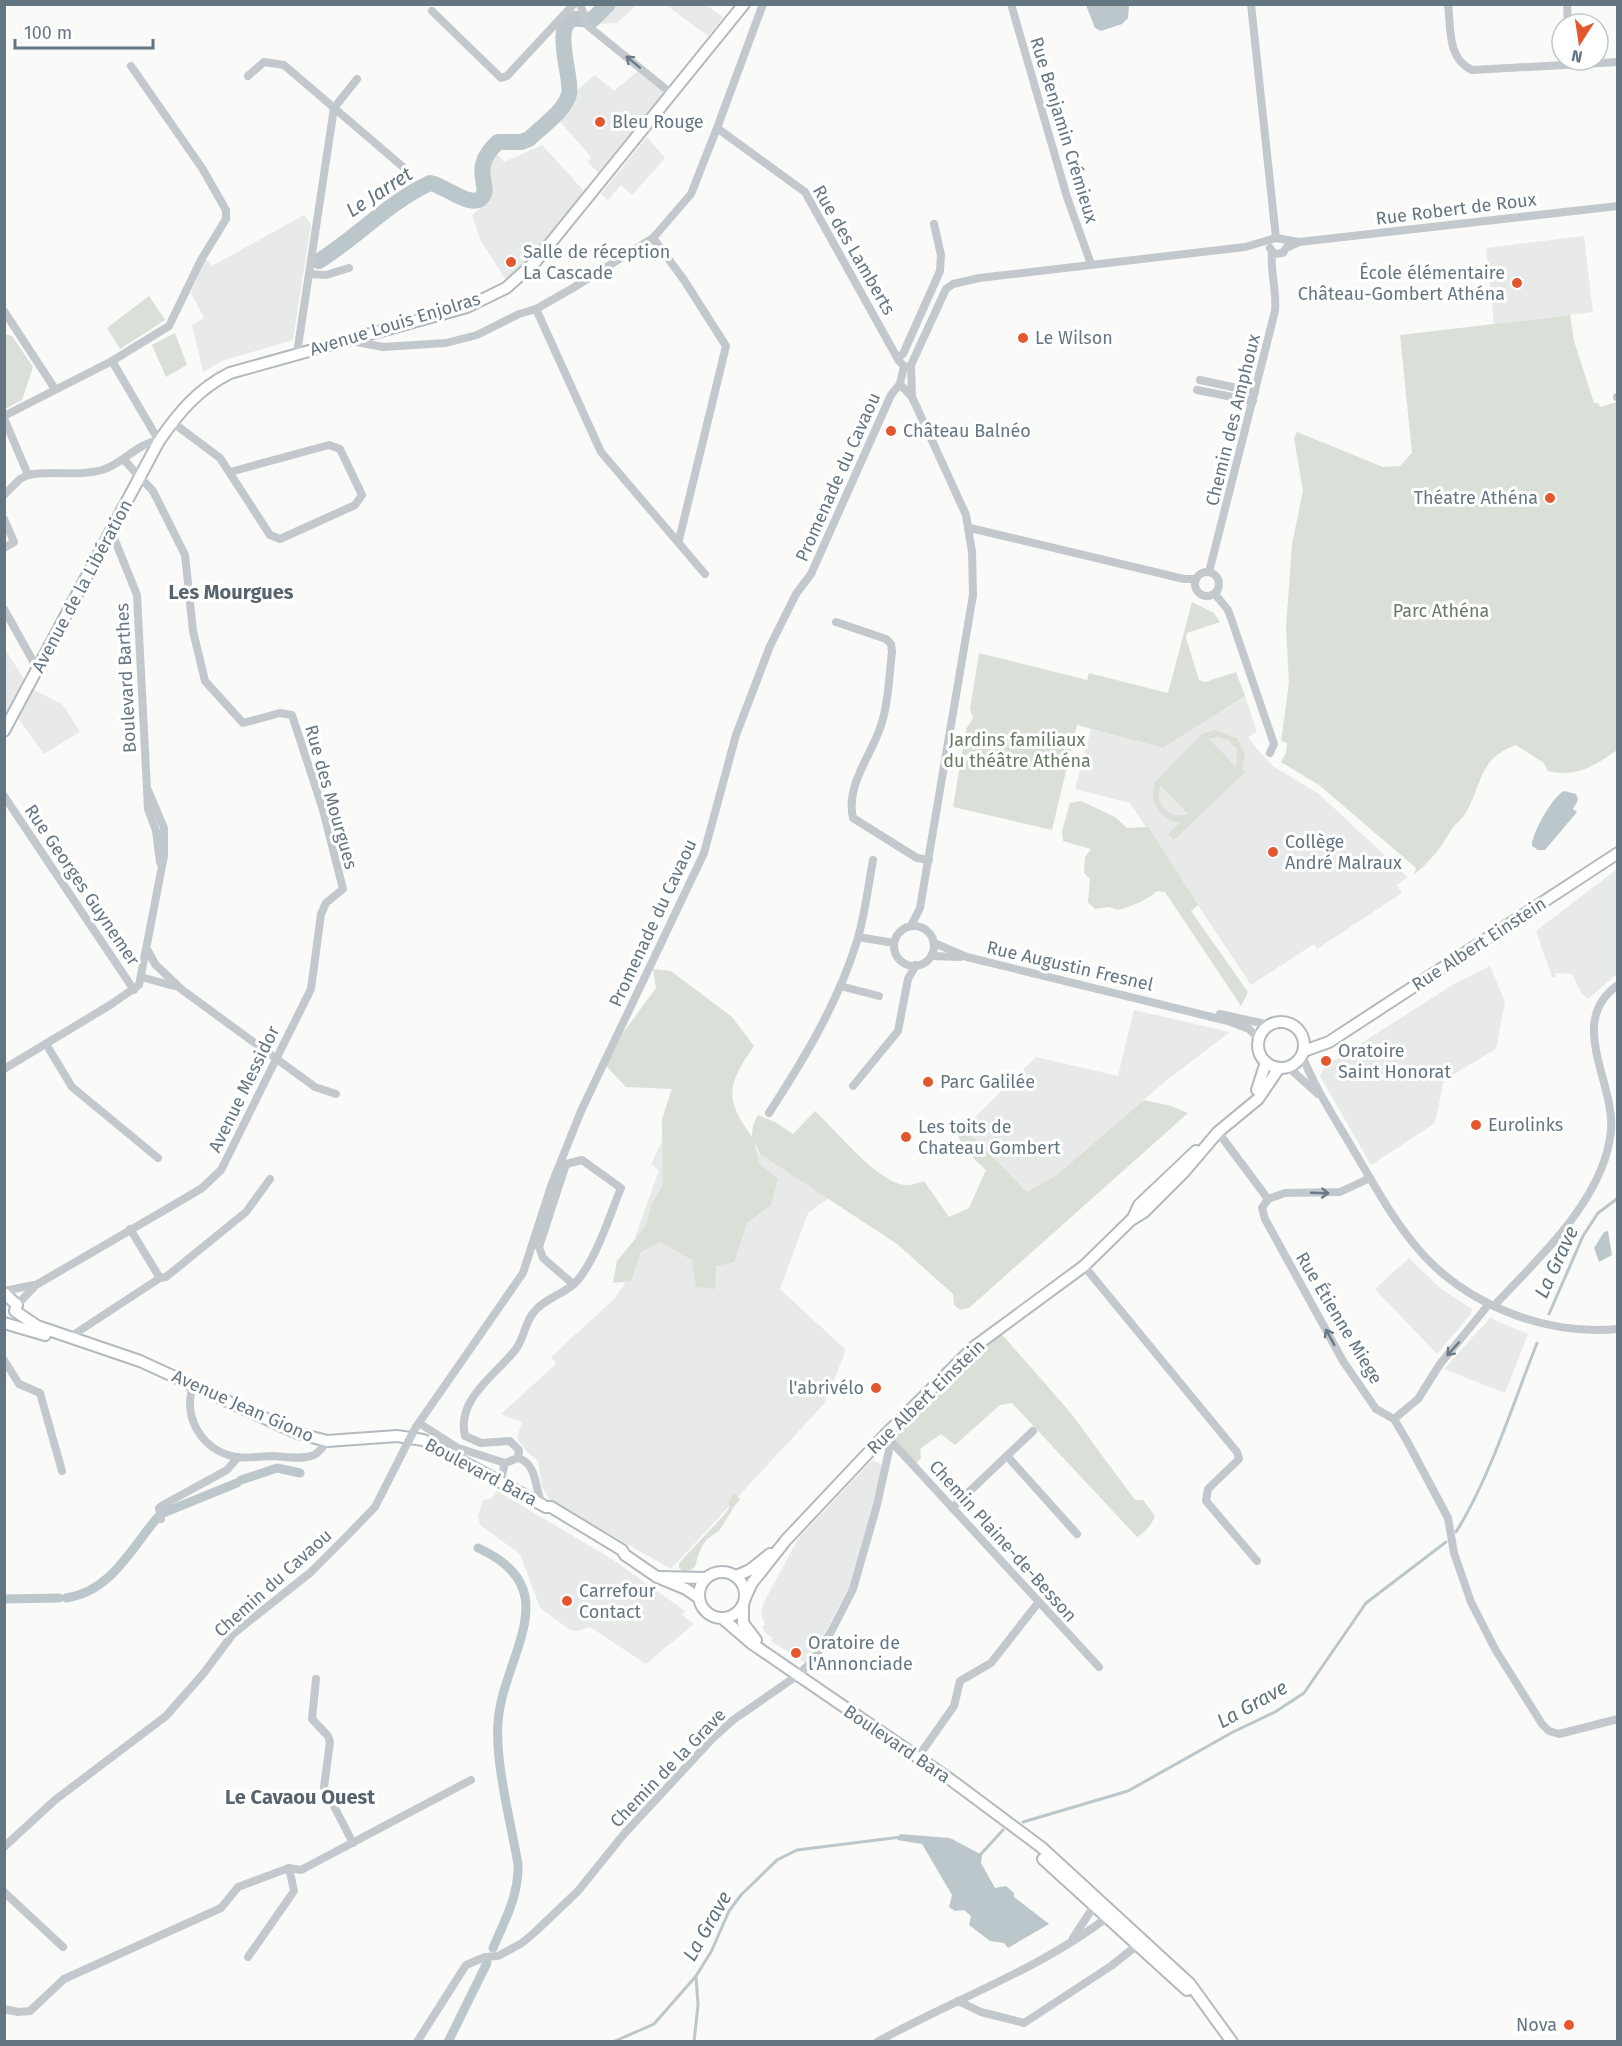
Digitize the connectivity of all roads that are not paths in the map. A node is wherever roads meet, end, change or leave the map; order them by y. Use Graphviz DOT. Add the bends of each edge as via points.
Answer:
graph roads {
  1 [pos="574,4"];
  2 [pos="744,4"];
  3 [pos="1011,4"];
  4 [pos="1251,4"];
  5 [pos="1448,4"];
  6 [pos="760,7"];
  7 [pos="582,8"];
  8 [pos="432,10"];
  9 [pos="1550,65"];
  10 [pos="131,66"];
  11 [pos="248,76"];
  12 [pos="357,79"];
  13 [pos="672,94"];
  14 [pos="334,108"];
  15 [pos="717,128"];
  16 [pos="403,168"];
  17 [pos="1617,206"];
  18 [pos="934,224"];
  19 [pos="653,238"];
  20 [pos="1277,246"];
  21 [pos="1091,264"];
  22 [pos="349,268"];
  23 [pos="309,274"];
  24 [pos="536,309"];
  25 [pos="4,311"];
  26 [pos="347,340"];
  27 [pos="297,353"];
  28 [pos="898,358"];
  29 [pos="112,361"];
  30 [pos="907,365"];
  31 [pos="1200,380"];
  32 [pos="900,384"];
  33 [pos="55,389"];
  34 [pos="1197,390"];
  35 [pos="1255,392"];
  36 [pos="912,397"];
  37 [pos="1253,401"];
  38 [pos="4,417"];
  39 [pos="172,422"];
  40 [pos="159,441"];
  41 [pos="124,460"];
  42 [pos="230,472"];
  43 [pos="28,475"];
  44 [pos="141,477"];
  45 [pos="4,495"];
  46 [pos="4,519"];
  47 [pos="970,528"];
  48 [pos="112,533"];
  49 [pos="678,540"];
  50 [pos="4,548"];
  51 [pos="1209,572"];
  52 [pos="705,574"];
  53 [pos="1196,579"];
  54 [pos="1215,594"];
  55 [pos="4,609"];
  56 [pos="836,622"];
  57 [pos="38,670"];
  58 [pos="4,731"];
  59 [pos="1270,753"];
  60 [pos="4,796"];
  61 [pos="1617,853"];
  62 [pos="873,860"];
  63 [pos="929,860"];
  64 [pos="343,890"];
  65 [pos="920,908"];
  66 [pos="911,926"];
  67 [pos="925,928"];
  68 [pos="858,936"];
  69 [pos="894,943"];
  70 [pos="934,943"];
  71 [pos="147,949"];
  72 [pos="932,956"];
  73 [pos="967,957"];
  74 [pos="905,963"];
  75 [pos="916,966"];
  76 [pos="141,977"];
  77 [pos="908,979"];
  78 [pos="1617,985"];
  79 [pos="840,986"];
  80 [pos="181,989"];
  81 [pos="134,990"];
  82 [pos="879,996"];
  83 [pos="1166,1004"];
  84 [pos="1270,1025"];
  85 [pos="1340,1034"];
  86 [pos="1303,1036"];
  87 [pos="1260,1040"];
  88 [pos="46,1044"];
  89 [pos="1303,1053"];
  90 [pos="274,1058"];
  91 [pos="1266,1062"];
  92 [pos="1284,1067"];
  93 [pos="4,1069"];
  94 [pos="853,1086"];
  95 [pos="336,1094"];
  96 [pos="1326,1104"];
  97 [pos="769,1113"];
  98 [pos="1230,1121"];
  99 [pos="1218,1132"];
  100 [pos="158,1158"];
  101 [pos="1370,1178"];
  102 [pos="270,1179"];
  103 [pos="1268,1199"];
  104 [pos="130,1228"];
  105 [pos="1084,1266"];
  106 [pos="160,1278"];
  107 [pos="573,1284"];
  108 [pos="36,1285"];
  109 [pos="4,1292"];
  110 [pos="1492,1305"];
  111 [pos="16,1308"];
  112 [pos="4,1322"];
  113 [pos="1617,1329"];
  114 [pos="70,1337"];
  115 [pos="110,1351"];
  116 [pos="4,1360"];
  117 [pos="194,1384"];
  118 [pos="1394,1419"];
  119 [pos="1033,1431"];
  120 [pos="415,1432"];
  121 [pos="888,1438"];
  122 [pos="327,1442"];
  123 [pos="1007,1456"];
  124 [pos="238,1457"];
  125 [pos="518,1458"];
  126 [pos="505,1463"];
  127 [pos="62,1471"];
  128 [pos="505,1485"];
  129 [pos="544,1506"];
  130 [pos="952,1508"];
  131 [pos="160,1516"];
  132 [pos="1077,1534"];
  133 [pos="786,1540"];
  134 [pos="1257,1561"];
  135 [pos="736,1576"];
  136 [pos="657,1577"];
  137 [pos="705,1578"];
  138 [pos="699,1598"];
  139 [pos="744,1602"];
  140 [pos="1038,1603"];
  141 [pos="722,1618"];
  142 [pos="773,1658"];
  143 [pos="1099,1667"];
  144 [pos="798,1676"];
  145 [pos="316,1679"];
  146 [pos="1617,1719"];
  147 [pos="918,1757"];
  148 [pos="471,1780"];
  149 [pos="354,1843"];
  150 [pos="4,1847"];
  151 [pos="289,1868"];
  152 [pos="4,1892"];
  153 [pos="1096,1903"];
  154 [pos="1109,1916"];
  155 [pos="1072,1940"];
  156 [pos="1139,1943"];
  157 [pos="63,1947"];
  158 [pos="248,1957"];
  159 [pos="958,2001"];
  160 [pos="4,2009"];
  161 [pos="417,2042"];
  162 [pos="877,2042"];
  163 [pos="1232,2042"];
  1 -- 8 [label="street" via="501,78"];
  2 -- 13 [label="street, Avenue Louis Enjolras"];
  3 -- 21 [label="street, Rue Benjamin Crémieux" via="1067,197"];
  4 -- 20 [label="street, Chemin des Amphoux"];
  5 -- 9 [label="street" via="1453,51 1463,66 1481,71"];
  6 -- 15 [label="street"];
  13 -- 7 [label="street, one-way" via="591,29"];
  10 -- 29 [label="street" via="202,168 226,210 226,219 169,326"];
  11 -- 14 [label="street" via="264,62 284,65"];
  12 -- 14 [label="street"];
  13 -- 26 [label="street, Avenue Louis Enjolras" via="537,261 509,286 467,307"];
  14 -- 16 [label="street"];
  14 -- 23 [label="street"];
  15 -- 19 [label="street" via="691,194"];
  15 -- 28 [label="street, Rue des Lamberts" via="805,192"];
  17 -- 20 [label="street, Rue Robert de Roux"];
  18 -- 28 [label="street" via="941,255 940,271"];
  19 -- 24 [label="street"];
  19 -- 49 [label="street" via="726,346"];
  20 -- 21 [label="street, Rue Robert de Roux"];
  20 -- 35 [label="street, Chemin des Amphoux" via="1273,274 1275,311"];
  21 -- 30 [label="street, Rue Robert de Roux" via="953,284 941,295"];
  22 -- 23 [label="street" via="326,275"];
  23 -- 27 [label="street"];
  24 -- 26 [label="street" via="477,335 446,343 383,346"];
  24 -- 49 [label="street" via="601,452"];
  25 -- 33 [label="street"];
  26 -- 27 [label="street, Avenue Louis Enjolras"];
  27 -- 39 [label="street, Avenue Louis Enjolras" via="218,379 189,401"];
  28 -- 30 [label="street, Rue des Lamberts"];
  29 -- 33 [label="street"];
  29 -- 40 [label="street"];
  30 -- 32 [label="street"];
  30 -- 36 [label="street"];
  31 -- 35 [label="street"];
  32 -- 36 [label="street"];
  32 -- 120 [label="street, Promenade du Cavaou" via="891,395 811,574 796,594 770,646 736,735 704,853 580,1111 523,1273"];
  33 -- 38 [label="street"];
  34 -- 37 [label="street"];
  35 -- 37 [label="street, Chemin des Amphoux"];
  36 -- 47 [label="street"];
  37 -- 51 [label="street, Chemin des Amphoux"];
  38 -- 43 [label="street"];
  39 -- 40 [label="street, Avenue Louis Enjolras"];
  39 -- 42 [label="street" via="219,458"];
  40 -- 41 [label="street" via="149,441"];
  40 -- 44 [label="street, Avenue de la Libération"];
  41 -- 43 [label="street" via="90,473"];
  41 -- 44 [label="street"];
  42 -- 42 [label="street" via="329,445 340,449 362,495 355,505 280,539 270,535"];
  43 -- 45 [label="street"];
  44 -- 48 [label="street, Avenue de la Libération"];
  44 -- 64 [label="street, Rue des Mourgues" via="153,491 185,555 193,632 206,681 243,723 280,713 292,715 323,810"];
  46 -- 50 [label="street" via="14,542"];
  47 -- 53 [label="street"];
  47 -- 63 [label="street" via="973,595"];
  48 -- 57 [label="street, Avenue de la Libération"];
  48 -- 71 [label="street, Boulevard Barthes" via="137,596 148,790 164,828 162,875"];
  49 -- 52 [label="street"];
  51 -- 53 [label="street"];
  51 -- 54 [label="street" via="1218,579"];
  53 -- 54 [label="street" via="1194,587 1199,594"];
  54 -- 59 [label="street" via="1236,633 1274,744"];
  55 -- 57 [label="street"];
  56 -- 63 [label="street" via="886,639 892,652 883,719 858,776 853,818 918,858"];
  57 -- 58 [label="street, Avenue de la Libération"];
  60 -- 81 [label="street, Rue Georges Guynemer"];
  61 -- 85 [label="street, Rue Albert Einstein"];
  62 -- 68 [label="street"];
  63 -- 65 [label="street"];
  64 -- 90 [label="street, Avenue Messidor" via="326,903 321,914 311,989"];
  65 -- 66 [label="street"];
  65 -- 67 [label="street"];
  66 -- 67 [label="street"];
  66 -- 69 [label="street" via="900,931"];
  67 -- 70 [label="street"];
  68 -- 69 [label="street"];
  68 -- 79 [label="street"];
  69 -- 74 [label="street" via="897,956"];
  70 -- 72 [label="street"];
  70 -- 73 [label="street, Rue Augustin Fresnel"];
  71 -- 76 [label="street, Boulevard Barthes"];
  71 -- 80 [label="street" via="154,964"];
  72 -- 73 [label="street, Rue Augustin Fresnel"];
  72 -- 75 [label="street"];
  73 -- 83 [label="street, Rue Augustin Fresnel"];
  74 -- 75 [label="street"];
  74 -- 77 [label="street"];
  75 -- 77 [label="street"];
  76 -- 80 [label="street"];
  76 -- 81 [label="street, Boulevard Barthes"];
  77 -- 94 [label="street" via="898,1031"];
  78 -- 110 [label="street" via="1602,1001 1593,1029 1611,1113 1605,1157 1574,1218"];
  79 -- 82 [label="street"];
  79 -- 97 [label="street" via="817,1036"];
  80 -- 90 [label="street"];
  81 -- 88 [label="street"];
  83 -- 84 [label="street, Rue Augustin Fresnel"];
  83 -- 87 [label="street, Rue Augustin Fresnel" via="1246,1027"];
  84 -- 86 [label="street" via="1290,1024"];
  84 -- 87 [label="street"];
  85 -- 86 [label="street, Rue Albert Einstein" via="1320,1040"];
  85 -- 89 [label="street, Rue Albert Einstein"];
  86 -- 89 [label="street"];
  87 -- 91 [label="street" via="1259,1049"];
  88 -- 93 [label="street"];
  88 -- 100 [label="street" via="72,1086"];
  89 -- 92 [label="street"];
  89 -- 96 [label="street"];
  90 -- 95 [label="street" via="315,1087"];
  90 -- 104 [label="street, Avenue Messidor" via="221,1170 201,1188"];
  91 -- 92 [label="street"];
  91 -- 98 [label="street, Rue Albert Einstein" via="1259,1087"];
  92 -- 96 [label="street" via="1302,1077"];
  92 -- 98 [label="street, Rue Albert Einstein" via="1258,1099"];
  96 -- 101 [label="street"];
  98 -- 99 [label="street, Rue Albert Einstein"];
  99 -- 103 [label="street"];
  99 -- 105 [label="street, Rue Albert Einstein" via="1139,1205 1131,1221"];
  103 -- 101 [label="street, one-way" via="1285,1192 1340,1192"];
  101 -- 110 [label="street" via="1415,1245 1452,1279"];
  102 -- 106 [label="street" via="246,1212 189,1260"];
  118 -- 103 [label="street, Rue Étienne Miege, one-way" via="1376,1409 1343,1361 1265,1219 1262,1208"];
  104 -- 106 [label="street"];
  104 -- 108 [label="street, Avenue Messidor"];
  105 -- 121 [label="street, Rue Albert Einstein" via="974,1347"];
  105 -- 134 [label="street" via="1237,1452 1239,1459 1208,1489 1206,1502"];
  106 -- 114 [label="street"];
  107 -- 107 [label="street" via="581,1278 621,1188 582,1160 566,1164 539,1247 543,1258"];
  107 -- 125 [label="street" via="534,1311 517,1348 465,1411 465,1436 481,1443 510,1441 519,1450"];
  108 -- 109 [label="street, Avenue Messidor"];
  108 -- 111 [label="street, Avenue Messidor"];
  109 -- 111 [label="street, Avenue Jean Giono"];
  110 -- 113 [label="street" via="1561,1328"];
  110 -- 118 [label="street, one-way" via="1440,1364 1418,1399"];
  111 -- 112 [label="street, Avenue Jean Giono"];
  111 -- 114 [label="street, Avenue Jean Giono" via="38,1326"];
  112 -- 115 [label="street, Avenue Jean Giono"];
  114 -- 115 [label="street, Avenue Jean Giono"];
  115 -- 117 [label="street, Avenue Jean Giono"];
  116 -- 127 [label="street" via="19,1384 40,1393"];
  117 -- 122 [label="street, Avenue Jean Giono" via="297,1433"];
  117 -- 124 [label="street" via="189,1402 196,1430 212,1448"];
  118 -- 146 [label="street, Rue Étienne Miege" via="1448,1518 1454,1553 1471,1602 1542,1724 1558,1734"];
  119 -- 123 [label="street"];
  120 -- 122 [label="street, Avenue Jean Giono"];
  120 -- 126 [label="street"];
  120 -- 128 [label="street, Boulevard Bara"];
  120 -- 150 [label="street, Chemin du Cavaou" via="375,1507 328,1556 233,1634 166,1716 55,1800"];
  121 -- 130 [label="street, Chemin Plaine-de-Besson"];
  121 -- 133 [label="street, Rue Albert Einstein"];
  121 -- 144 [label="street, Chemin de la Grave" via="877,1505 854,1589 813,1661"];
  122 -- 124 [label="street" via="314,1456"];
  123 -- 130 [label="street"];
  123 -- 132 [label="street"];
  124 -- 131 [label="street" via="227,1470 163,1505"];
  125 -- 126 [label="street"];
  125 -- 129 [label="street" via="525,1460 534,1472 535,1488"];
  126 -- 128 [label="street"];
  128 -- 129 [label="street, Boulevard Bara"];
  129 -- 136 [label="street, Boulevard Bara" via="622,1550"];
  130 -- 140 [label="street, Chemin Plaine-de-Besson"];
  133 -- 135 [label="street, Rue Albert Einstein" via="750,1570"];
  133 -- 139 [label="street, Rue Albert Einstein" via="752,1583"];
  135 -- 137 [label="street" via="719,1572"];
  135 -- 139 [label="street" via="745,1589"];
  136 -- 137 [label="street"];
  136 -- 138 [label="street, Boulevard Bara" via="687,1588"];
  137 -- 138 [label="street"];
  138 -- 141 [label="street" via="705,1610"];
  139 -- 141 [label="street" via="737,1612"];
  139 -- 142 [label="street, Boulevard Bara" via="743,1623"];
  140 -- 143 [label="street, Chemin Plaine-de-Besson"];
  140 -- 147 [label="street" via="991,1663 960,1681 954,1706"];
  141 -- 142 [label="street, Boulevard Bara"];
  142 -- 144 [label="street, Boulevard Bara"];
  144 -- 147 [label="street, Boulevard Bara"];
  144 -- 161 [label="street, Chemin de la Grave" via="725,1727 624,1834 578,1891 522,1943 466,1965"];
  145 -- 149 [label="street" via="312,1719 330,1742 324,1786"];
  147 -- 153 [label="street, Boulevard Bara" via="1041,1847"];
  148 -- 149 [label="street"];
  149 -- 151 [label="street" via="301,1870"];
  151 -- 158 [label="street" via="294,1891"];
  151 -- 160 [label="street" via="238,1887 221,1908 64,1979 30,2011"];
  152 -- 157 [label="street"];
  153 -- 154 [label="street, Boulevard Bara"];
  153 -- 155 [label="street"];
  154 -- 155 [label="street"];
  154 -- 156 [label="street, Boulevard Bara"];
  155 -- 159 [label="street" via="1022,1971"];
  156 -- 159 [label="street" via="1024,2023 981,2012"];
  156 -- 163 [label="street, Boulevard Bara" via="1190,1984"];
  159 -- 162 [label="street"];
}
